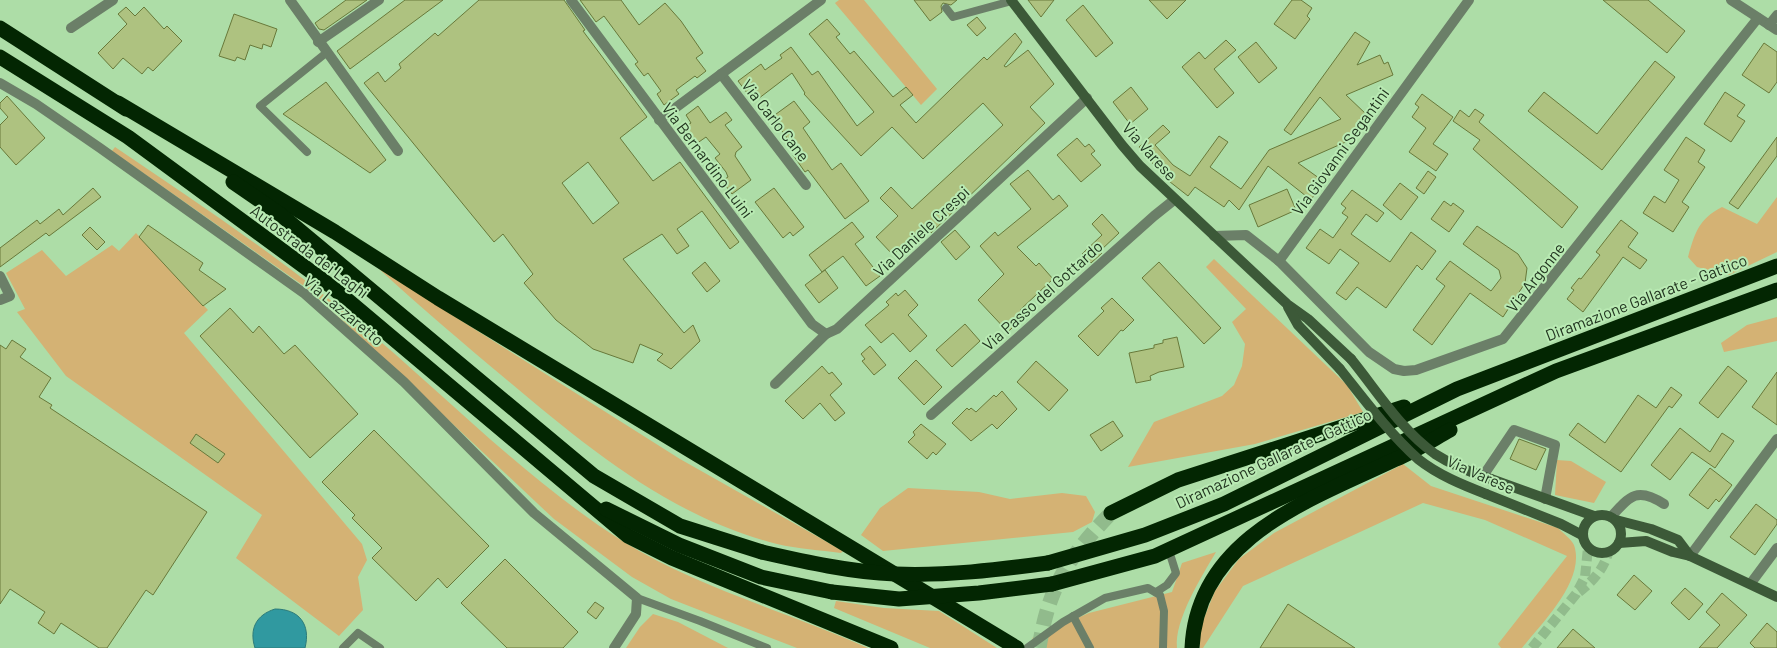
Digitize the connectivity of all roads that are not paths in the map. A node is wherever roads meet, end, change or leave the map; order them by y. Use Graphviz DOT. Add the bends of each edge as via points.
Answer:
graph roads {
  1 [pos="113,0"];
  2 [pos="290,0"];
  3 [pos="379,0"];
  4 [pos="571,0"];
  5 [pos="821,0"];
  6 [pos="1469,0"];
  7 [pos="1731,0"];
  8 [pos="1012,1"];
  9 [pos="946,8"];
  10 [pos="1777,15"];
  11 [pos="1758,18"];
  12 [pos="0,28"];
  13 [pos="71,28"];
  14 [pos="1773,28"];
  15 [pos="318,42"];
  16 [pos="326,53"];
  17 [pos="0,57"];
  18 [pos="721,74"];
  19 [pos="0,83"];
  20 [pos="1087,98"];
  21 [pos="118,103"];
  22 [pos="659,120"];
  23 [pos="398,151"];
  24 [pos="307,152"];
  25 [pos="806,185"];
  26 [pos="1174,200"];
  27 [pos="1214,236"];
  28 [pos="1279,260"];
  29 [pos="1777,266"];
  30 [pos="0,276"];
  31 [pos="1777,290"];
  32 [pos="0,300"];
  33 [pos="1287,304"];
  34 [pos="826,334"];
  35 [pos="1556,371"];
  36 [pos="775,384"];
  37 [pos="1457,389"];
  38 [pos="931,415"];
  39 [pos="1777,439"];
  40 [pos="1487,478"];
  41 [pos="582,497"];
  42 [pos="1545,499"];
  43 [pos="1664,504"];
  44 [pos="1112,513"];
  45 [pos="1594,516"];
  46 [pos="1614,519"];
  47 [pos="1582,535"];
  48 [pos="1619,543"];
  49 [pos="1777,548"];
  50 [pos="1170,554"];
  51 [pos="1690,556"];
  52 [pos="1751,583"];
  53 [pos="1156,592"];
  54 [pos="1777,597"];
  55 [pos="636,598"];
  56 [pos="1073,616"];
  57 [pos="343,648"];
  58 [pos="380,648"];
  59 [pos="614,648"];
  60 [pos="767,648"];
  61 [pos="891,648"];
  62 [pos="1017,648"];
  63 [pos="1027,648"];
  64 [pos="1090,648"];
  65 [pos="1163,648"];
  66 [pos="1192,648"];
  1 -- 13 [label="street"];
  2 -- 15 [label="street"];
  3 -- 15 [label="street"];
  4 -- 22 [label="street, Via Bernardino Luini"];
  5 -- 18 [label="street, Via Carlo Cane"];
  6 -- 28 [label="street, Via Giovanni Segantini"];
  7 -- 11 [label="street"];
  8 -- 9 [label="lane" via="953,17"];
  8 -- 20 [label="main road, Via Varese"];
  10 -- 14 [label="street"];
  11 -- 14 [label="street"];
  11 -- 28 [label="street, Via Argonne" via="1502,339 1416,370 1394,369 1369,352"];
  12 -- 21 [label="highway"];
  15 -- 16 [label="street"];
  16 -- 23 [label="street"];
  16 -- 24 [label="lane" via="260,106"];
  17 -- 41 [label="highway, Autostrada dei Laghi" via="128,137 332,287"];
  18 -- 22 [label="street, Via Carlo Cane"];
  18 -- 25 [label="street, Via Carlo Cane"];
  19 -- 55 [label="street, Via Lazzaretto" via="36,104 305,294 404,382 534,513"];
  20 -- 26 [label="main road, Via Varese" via="1122,145"];
  20 -- 34 [label="street, Via Daniele Crespi" via="837,329"];
  21 -- 37 [label="highway, Diramazione Gallarate - Gattico, bridge" via="281,215 594,476 680,526 762,552 835,568 895,574 975,572 1048,563 1145,535 1224,504"];
  21 -- 62 [label="highway"];
  22 -- 34 [label="street, Via Bernardino Luini" via="812,324"];
  26 -- 27 [label="main road, Via Varese"];
  26 -- 38 [label="street, Via Passo del Gottardo"];
  27 -- 28 [label="street" via="1246,235"];
  27 -- 33 [label="main road, Via Varese"];
  29 -- 37 [label="highway, Diramazione Gallarate - Gattico"];
  30 -- 32 [label="street" via="10,296"];
  31 -- 35 [label="highway"];
  33 -- 40 [label="main road, Via Varese, bridge" via="1350,359 1416,437 1437,455"];
  33 -- 47 [label="main road, Via Varese, bridge" via="1298,325 1419,460 1457,482"];
  34 -- 36 [label="street, Via Daniele Crespi"];
  35 -- 41 [label="highway, bridge" via="1155,556 1052,584 899,599 832,592 761,577 679,545"];
  35 -- 66 [label="highway" via="1398,458 1310,498 1251,536 1217,571 1207,588 1198,609"];
  37 -- 44 [label="highway" via="1178,480"];
  39 -- 51 [label="street"];
  40 -- 42 [label="main road, Via Varese"];
  40 -- 42 [label="street" via="1514,430 1556,445"];
  41 -- 61 [label="highway" via="628,536 672,558"];
  42 -- 45 [label="main road, Via Varese"];
  43 -- 46 [label="street" via="1650,495 1635,495 1623,503"];
  45 -- 46 [label="main road" via="1602,514"];
  45 -- 47 [label="main road" via="1584,525"];
  46 -- 48 [label="main road" via="1621,530"];
  46 -- 51 [label="main road" via="1678,540"];
  47 -- 48 [label="main road" via="1588,548 1598,553 1612,550"];
  48 -- 51 [label="main road" via="1646,541"];
  49 -- 52 [label="street"];
  50 -- 53 [label="lane" via="1176,572 1167,586"];
  51 -- 52 [label="main road"];
  52 -- 54 [label="main road"];
  53 -- 56 [label="lane" via="1148,588 1105,598"];
  53 -- 65 [label="lane" via="1160,594 1164,612"];
  55 -- 59 [label="street" via="636,614"];
  55 -- 60 [label="lane"];
  56 -- 63 [label="lane"];
  56 -- 64 [label="lane"];
  57 -- 58 [label="lane" via="358,633"];
}
